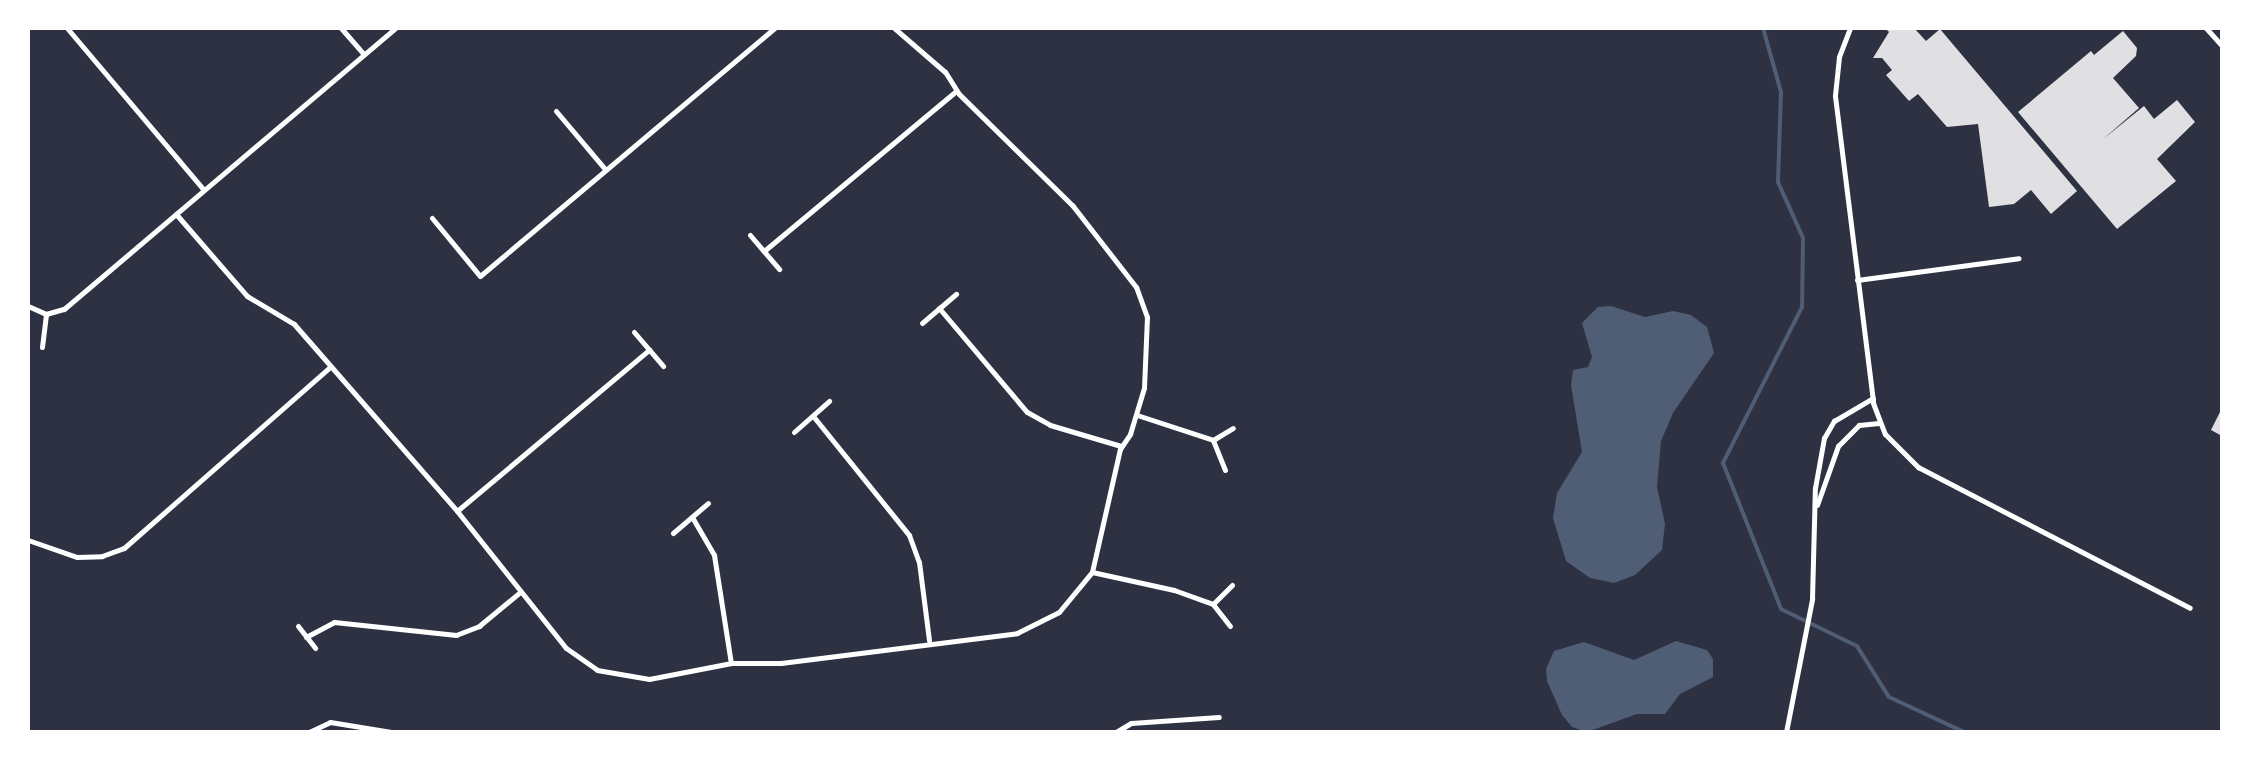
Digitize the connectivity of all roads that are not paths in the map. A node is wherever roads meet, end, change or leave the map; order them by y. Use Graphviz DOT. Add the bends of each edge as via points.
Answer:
graph roads {
  1 [pos="67,28"];
  2 [pos="341,28"];
  3 [pos="395,28"];
  4 [pos="775,28"];
  5 [pos="894,28"];
  6 [pos="1850,28"];
  7 [pos="2206,28"];
  8 [pos="2222,46"];
  9 [pos="364,54"];
  10 [pos="956,91"];
  11 [pos="556,111"];
  12 [pos="605,169"];
  13 [pos="204,190"];
  14 [pos="176,214"];
  15 [pos="432,218"];
  16 [pos="750,235"];
  17 [pos="764,251"];
  18 [pos="2019,258"];
  19 [pos="779,269"];
  20 [pos="1857,280"];
  21 [pos="956,294"];
  22 [pos="28,306"];
  23 [pos="939,308"];
  24 [pos="46,314"];
  25 [pos="922,323"];
  26 [pos="634,332"];
  27 [pos="42,347"];
  28 [pos="649,350"];
  29 [pos="663,366"];
  30 [pos="330,367"];
  31 [pos="1873,398"];
  32 [pos="829,401"];
  33 [pos="1137,415"];
  34 [pos="813,416"];
  35 [pos="1879,423"];
  36 [pos="1233,428"];
  37 [pos="794,432"];
  38 [pos="1213,440"];
  39 [pos="1121,446"];
  40 [pos="1225,470"];
  41 [pos="708,503"];
  42 [pos="457,511"];
  43 [pos="1814,513"];
  44 [pos="692,517"];
  45 [pos="673,533"];
  46 [pos="28,540"];
  47 [pos="1092,572"];
  48 [pos="1232,585"];
  49 [pos="519,593"];
  50 [pos="1213,604"];
  51 [pos="2190,608"];
  52 [pos="298,626"];
  53 [pos="1230,626"];
  54 [pos="306,637"];
  55 [pos="929,640"];
  56 [pos="315,648"];
  57 [pos="731,663"];
  58 [pos="1219,717"];
  59 [pos="309,732"];
  60 [pos="391,732"];
  61 [pos="1116,732"];
  62 [pos="1786,732"];
  1 -- 13 [label="street"];
  2 -- 9 [label="street"];
  3 -- 9 [label="street"];
  4 -- 12 [label="street"];
  5 -- 10 [label="street" via="945,72"];
  6 -- 20 [label="street" via="1839,57 1835,96"];
  7 -- 8 [label="street"];
  9 -- 13 [label="street"];
  10 -- 17 [label="street"];
  10 -- 33 [label="street" via="1073,206 1136,287 1149,341"];
  11 -- 12 [label="street"];
  12 -- 15 [label="street" via="480,276"];
  13 -- 14 [label="street"];
  14 -- 24 [label="street" via="64,309"];
  14 -- 30 [label="street" via="241,291 288,319"];
  16 -- 17 [label="street"];
  17 -- 19 [label="street"];
  18 -- 20 [label="street"];
  20 -- 31 [label="street"];
  21 -- 23 [label="street"];
  22 -- 24 [label="street"];
  23 -- 25 [label="street"];
  23 -- 39 [label="street" via="1027,412 1050,425"];
  24 -- 27 [label="street"];
  26 -- 28 [label="street"];
  28 -- 29 [label="street"];
  28 -- 42 [label="street"];
  30 -- 42 [label="street"];
  30 -- 46 [label="street" via="124,548 86,557"];
  31 -- 35 [label="street"];
  31 -- 43 [label="street" via="1842,414 1824,438"];
  32 -- 34 [label="street"];
  33 -- 38 [label="street"];
  33 -- 39 [label="street"];
  34 -- 37 [label="street"];
  34 -- 55 [label="street" via="909,535 919,562"];
  35 -- 43 [label="street" via="1859,425 1838,446"];
  35 -- 51 [label="street" via="1892,444 1918,467"];
  36 -- 38 [label="street"];
  38 -- 40 [label="street"];
  39 -- 47 [label="street"];
  41 -- 44 [label="street"];
  42 -- 49 [label="street"];
  43 -- 62 [label="street" via="1812,599"];
  44 -- 45 [label="street"];
  44 -- 57 [label="street" via="714,555"];
  47 -- 50 [label="street"];
  47 -- 55 [label="street" via="1059,612 1029,628"];
  48 -- 50 [label="street"];
  49 -- 54 [label="street" via="479,626 456,635 334,622"];
  49 -- 57 [label="street" via="576,657 606,674 649,679"];
  50 -- 53 [label="street"];
  52 -- 54 [label="street"];
  54 -- 56 [label="street"];
  55 -- 57 [label="street" via="781,663"];
  58 -- 61 [label="street" via="1131,723"];
  59 -- 60 [label="street" via="316,725"];
}
